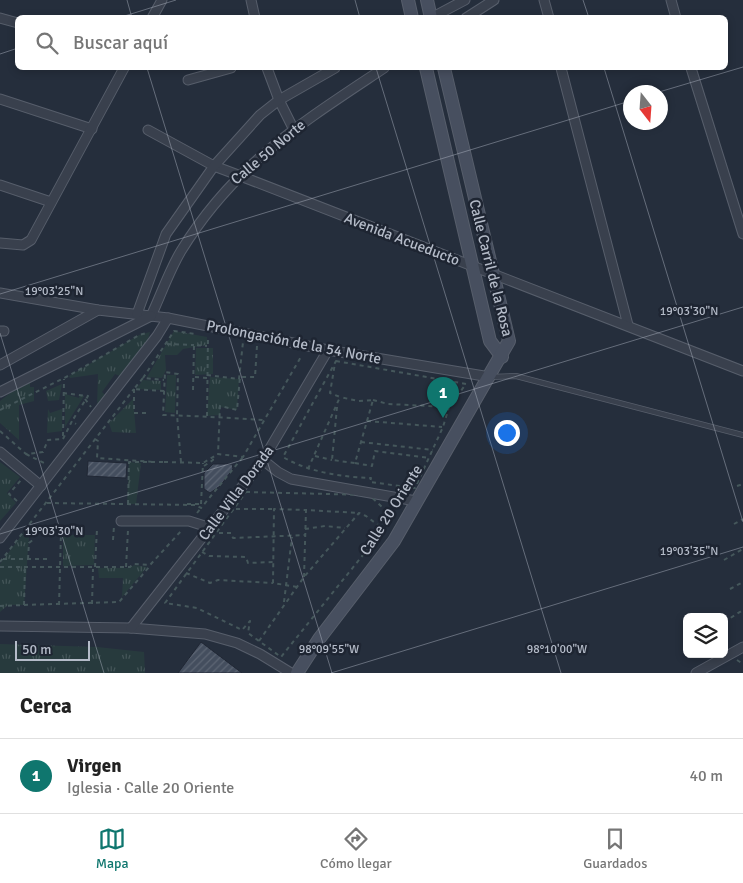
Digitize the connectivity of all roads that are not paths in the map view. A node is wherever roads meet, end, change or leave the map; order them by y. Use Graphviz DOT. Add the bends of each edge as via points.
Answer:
graph roads {
  1 [pos="162,0"];
  2 [pos="251,0"];
  3 [pos="408,0"];
  4 [pos="427,0"];
  5 [pos="465,0"];
  6 [pos="494,0"];
  7 [pos="544,0"];
  8 [pos="671,0"];
  9 [pos="154,15"];
  10 [pos="254,15"];
  11 [pos="411,15"];
  12 [pos="430,15"];
  13 [pos="437,15"];
  14 [pos="471,15"];
  15 [pos="548,15"];
  16 [pos="675,15"];
  17 [pos="0,18"];
  18 [pos="15,22"];
  19 [pos="123,70"];
  20 [pos="223,70"];
  21 [pos="268,70"];
  22 [pos="332,70"];
  23 [pos="381,70"];
  24 [pos="426,70"];
  25 [pos="444,70"];
  26 [pos="563,70"];
  27 [pos="692,70"];
  28 [pos="188,80"];
  29 [pos="0,100"];
  30 [pos="279,100"];
  31 [pos="294,128"];
  32 [pos="92,129"];
  33 [pos="148,130"];
  34 [pos="214,166"];
  35 [pos="238,175"];
  36 [pos="0,185"];
  37 [pos="51,202"];
  38 [pos="743,234"];
  39 [pos="0,243"];
  40 [pos="473,266"];
  41 [pos="494,274"];
  42 [pos="0,293"];
  43 [pos="98,310"];
  44 [pos="137,314"];
  45 [pos="151,316"];
  46 [pos="168,318"];
  47 [pos="628,325"];
  48 [pos="328,350"];
  49 [pos="502,357"];
  50 [pos="0,365"];
  51 [pos="743,371"];
  52 [pos="490,377"];
  53 [pos="0,392"];
  54 [pos="743,435"];
  55 [pos="0,452"];
  56 [pos="264,460"];
  57 [pos="41,486"];
  58 [pos="416,501"];
  59 [pos="124,523"];
  60 [pos="214,530"];
  61 [pos="0,538"];
  62 [pos="0,626"];
  63 [pos="132,628"];
  64 [pos="743,647"];
  65 [pos="291,673"];
  66 [pos="297,673"];
  67 [pos="696,673"];
  1 -- 9 [label="street"];
  2 -- 10 [label="street"];
  3 -- 11 [label="main road"];
  4 -- 12 [label="main road"];
  5 -- 13 [label="street"];
  6 -- 14 [label="street"];
  7 -- 15 [label="street"];
  8 -- 16 [label="street"];
  17 -- 18 [label="street"];
  19 -- 32 [label="street"];
  20 -- 28 [label="street"];
  21 -- 30 [label="street"];
  22 -- 30 [label="street, Calle 50 Norte"];
  23 -- 31 [label="street, Calle 50 Norte"];
  24 -- 40 [label="main road, Calle Carril de la Rosa"];
  25 -- 41 [label="main road, Calle Carril de la Rosa"];
  26 -- 47 [label="street"];
  27 -- 38 [label="street"];
  29 -- 32 [label="street"];
  30 -- 31 [label="street"];
  30 -- 34 [label="street, Calle 50 Norte" via="260,115"];
  31 -- 35 [label="street, Calle 50 Norte"];
  32 -- 37 [label="street"];
  33 -- 34 [label="street, Avenida Acueducto"];
  34 -- 35 [label="street, Avenida Acueducto"];
  34 -- 44 [label="street, Calle 50 Norte" via="166,234"];
  35 -- 40 [label="street, Avenida Acueducto"];
  35 -- 45 [label="street, Calle 50 Norte" via="180,252"];
  36 -- 37 [label="street"];
  37 -- 39 [label="street" via="31,240 23,245"];
  40 -- 41 [label="street, Avenida Acueducto"];
  40 -- 49 [label="main road, Calle Carril de la Rosa" via="490,341"];
  41 -- 47 [label="street, Avenida Acueducto"];
  41 -- 49 [label="main road, Calle Carril de la Rosa" via="510,341"];
  42 -- 43 [label="street, Prolongación de la 54 Norte"];
  43 -- 44 [label="street, Prolongación de la 54 Norte"];
  43 -- 50 [label="street"];
  44 -- 45 [label="street, Prolongación de la 54 Norte"];
  45 -- 46 [label="street, Prolongación de la 54 Norte"];
  45 -- 53 [label="street"];
  46 -- 48 [label="street, Prolongación de la 54 Norte"];
  46 -- 57 [label="street"];
  47 -- 51 [label="street, Avenida Acueducto"];
  48 -- 52 [label="street, Prolongación de la 54 Norte"];
  48 -- 56 [label="street, Calle Villa Dorada"];
  49 -- 52 [label="main road, Calle 20 Oriente"];
  52 -- 54 [label="lane" via="516,376"];
  52 -- 58 [label="main road, Calle 20 Oriente"];
  55 -- 57 [label="street"];
  56 -- 58 [label="street" via="291,479"];
  56 -- 60 [label="street, Calle Villa Dorada"];
  57 -- 61 [label="street"];
  58 -- 66 [label="main road, Calle 20 Oriente" via="394,541"];
  59 -- 60 [label="street" via="189,521"];
  60 -- 63 [label="street, Calle Villa Dorada"];
  62 -- 63 [label="street"];
  63 -- 65 [label="street" via="205,634 245,646"];
  64 -- 67 [label="street"];
}
